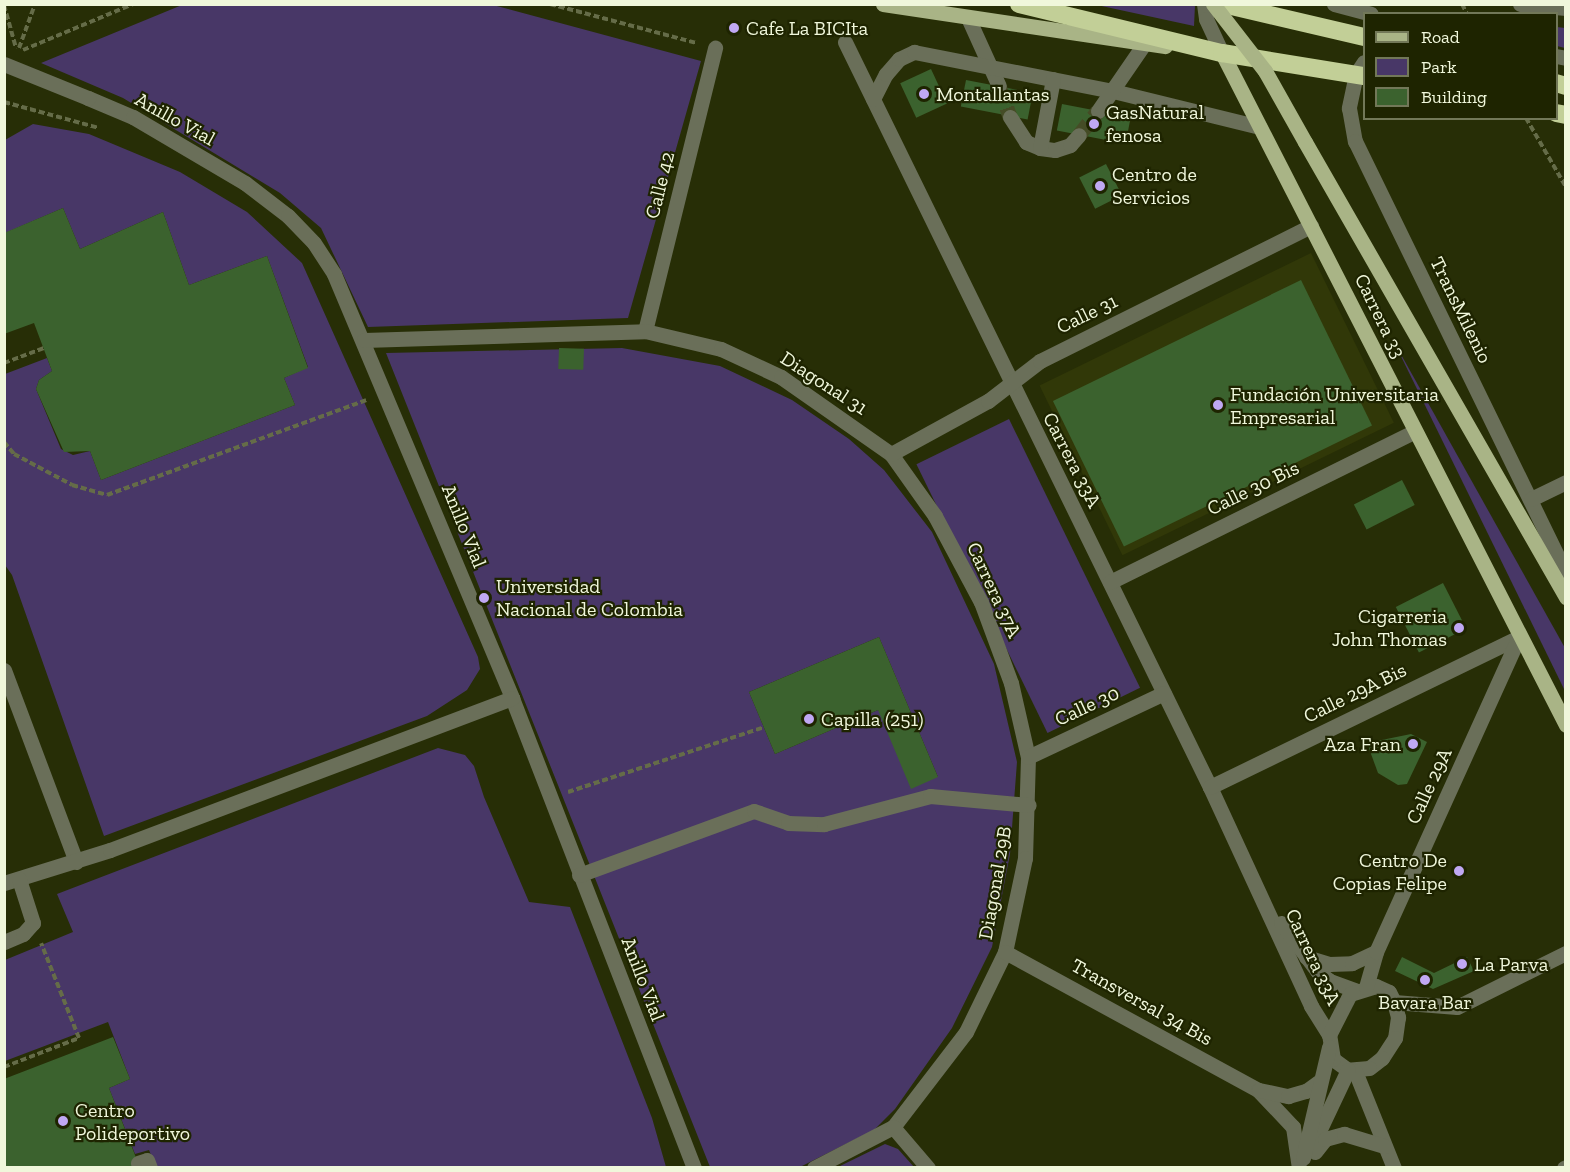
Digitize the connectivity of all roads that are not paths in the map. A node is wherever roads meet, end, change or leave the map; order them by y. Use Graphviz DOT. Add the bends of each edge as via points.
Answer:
graph roads {
  1 [pos="883,4"];
  2 [pos="1018,4"];
  3 [pos="1204,4"];
  4 [pos="1213,4"];
  5 [pos="1223,4"];
  6 [pos="1334,4"];
  7 [pos="1520,4"];
  8 [pos="1565,6"];
  9 [pos="1364,12"];
  10 [pos="969,20"];
  11 [pos="1363,37"];
  12 [pos="845,42"];
  13 [pos="1144,44"];
  14 [pos="715,48"];
  15 [pos="1222,53"];
  16 [pos="4,64"];
  17 [pos="992,68"];
  18 [pos="1362,71"];
  19 [pos="1053,80"];
  20 [pos="999,86"];
  21 [pos="1113,91"];
  22 [pos="873,99"];
  23 [pos="1098,111"];
  24 [pos="1010,117"];
  25 [pos="1260,127"];
  26 [pos="1079,135"];
  27 [pos="1040,148"];
  28 [pos="1311,226"];
  29 [pos="645,331"];
  30 [pos="364,340"];
  31 [pos="1010,383"];
  32 [pos="1414,432"];
  33 [pos="891,454"];
  34 [pos="1566,482"];
  35 [pos="1531,498"];
  36 [pos="1566,573"];
  37 [pos="1110,582"];
  38 [pos="1566,597"];
  39 [pos="1519,637"];
  40 [pos="4,670"];
  41 [pos="1164,693"];
  42 [pos="512,698"];
  43 [pos="1566,725"];
  44 [pos="1029,757"];
  45 [pos="1210,787"];
  46 [pos="1029,805"];
  47 [pos="76,862"];
  48 [pos="579,874"];
  49 [pos="12,881"];
  50 [pos="1262,896"];
  51 [pos="4,942"];
  52 [pos="1005,951"];
  53 [pos="1376,952"];
  54 [pos="1566,953"];
  55 [pos="1306,957"];
  56 [pos="1360,988"];
  57 [pos="1394,1002"];
  58 [pos="1329,1041"];
  59 [pos="1351,1071"];
  60 [pos="1320,1082"];
  61 [pos="1258,1090"];
  62 [pos="893,1127"];
  63 [pos="1384,1146"];
  64 [pos="694,1167"];
  65 [pos="814,1167"];
  66 [pos="928,1167"];
  67 [pos="1301,1167"];
  68 [pos="1394,1167"];
  1 -- 10 [label="main road"];
  2 -- 15 [label="highway"];
  3 -- 15 [label="street" via="1206,19"];
  4 -- 38 [label="main road, Carrera 33, bridge" via="1265,71"];
  5 -- 11 [label="highway"];
  6 -- 9 [label="street"];
  7 -- 8 [label="street"];
  10 -- 13 [label="main road"];
  10 -- 17 [label="street"];
  12 -- 22 [label="street, Carrera 33A"];
  13 -- 15 [label="main road"];
  13 -- 21 [label="street"];
  14 -- 29 [label="street, Calle 42"];
  15 -- 18 [label="highway"];
  15 -- 25 [label="main road, Carrera 33"];
  16 -- 30 [label="street, Anillo Vial, bridge" via="133,117 188,148 288,216 314,243 334,274"];
  17 -- 19 [label="street"];
  17 -- 20 [label="street"];
  17 -- 22 [label="street" via="914,52 899,59"];
  18 -- 35 [label="street, TransMilenio" via="1349,108 1355,141"];
  19 -- 21 [label="street"];
  19 -- 27 [label="street"];
  21 -- 23 [label="street"];
  21 -- 25 [label="street"];
  22 -- 31 [label="street, Carrera 33A"];
  24 -- 27 [label="street" via="1026,142"];
  25 -- 28 [label="main road, Carrera 33"];
  26 -- 27 [label="street" via="1063,148"];
  28 -- 31 [label="street, Calle 31" via="1040,361"];
  28 -- 32 [label="main road, Carrera 33"];
  29 -- 30 [label="street, Diagonal 31"];
  29 -- 33 [label="street, Diagonal 31" via="721,349 781,377"];
  30 -- 42 [label="street, Anillo Vial"];
  31 -- 33 [label="street, Calle 31" via="988,401"];
  31 -- 37 [label="street, Carrera 33A"];
  32 -- 37 [label="street, Calle 30 Bis"];
  32 -- 39 [label="main road, Carrera 33"];
  33 -- 44 [label="street, Carrera 37A" via="934,516 981,602 1011,683"];
  34 -- 35 [label="street"];
  35 -- 36 [label="street, TransMilenio"];
  37 -- 41 [label="street, Carrera 33A"];
  39 -- 43 [label="main road, Carrera 33"];
  39 -- 45 [label="street, Calle 29A Bis"];
  39 -- 53 [label="street, Calle 29A"];
  40 -- 47 [label="street"];
  41 -- 44 [label="street, Calle 30"];
  41 -- 45 [label="street, Carrera 33A"];
  42 -- 47 [label="street"];
  42 -- 48 [label="street, Anillo Vial"];
  44 -- 46 [label="street, Diagonal 29B"];
  45 -- 50 [label="street, Carrera 33A"];
  46 -- 48 [label="street" via="930,796 824,824 788,823 754,811"];
  46 -- 52 [label="street, Diagonal 29B" via="1025,858"];
  47 -- 49 [label="street"];
  48 -- 64 [label="street, Anillo Vial"];
  49 -- 51 [label="street" via="33,923 24,934"];
  50 -- 55 [label="street, Carrera 33A"];
  50 -- 58 [label="street, Carrera 33A"];
  52 -- 61 [label="street, Transversal 34 Bis"];
  52 -- 62 [label="street, Diagonal 29B" via="966,1032"];
  53 -- 55 [label="street" via="1352,963 1329,964"];
  53 -- 56 [label="street, Calle 29A"];
  54 -- 57 [label="street" via="1457,1006"];
  55 -- 56 [label="street, Carrera 33A" via="1330,981"];
  56 -- 57 [label="street" via="1383,989"];
  56 -- 58 [label="street" via="1341,1005"];
  57 -- 59 [label="street" via="1398,1017 1392,1043 1369,1068"];
  58 -- 59 [label="street" via="1333,1059"];
  58 -- 60 [label="street"];
  59 -- 63 [label="street"];
  59 -- 67 [label="street"];
  60 -- 61 [label="street" via="1288,1096"];
  60 -- 67 [label="street"];
  61 -- 67 [label="street" via="1293,1127"];
  62 -- 65 [label="street"];
  62 -- 66 [label="street"];
  63 -- 67 [label="street" via="1359,1137 1334,1135 1325,1139"];
  63 -- 68 [label="street"];
}
